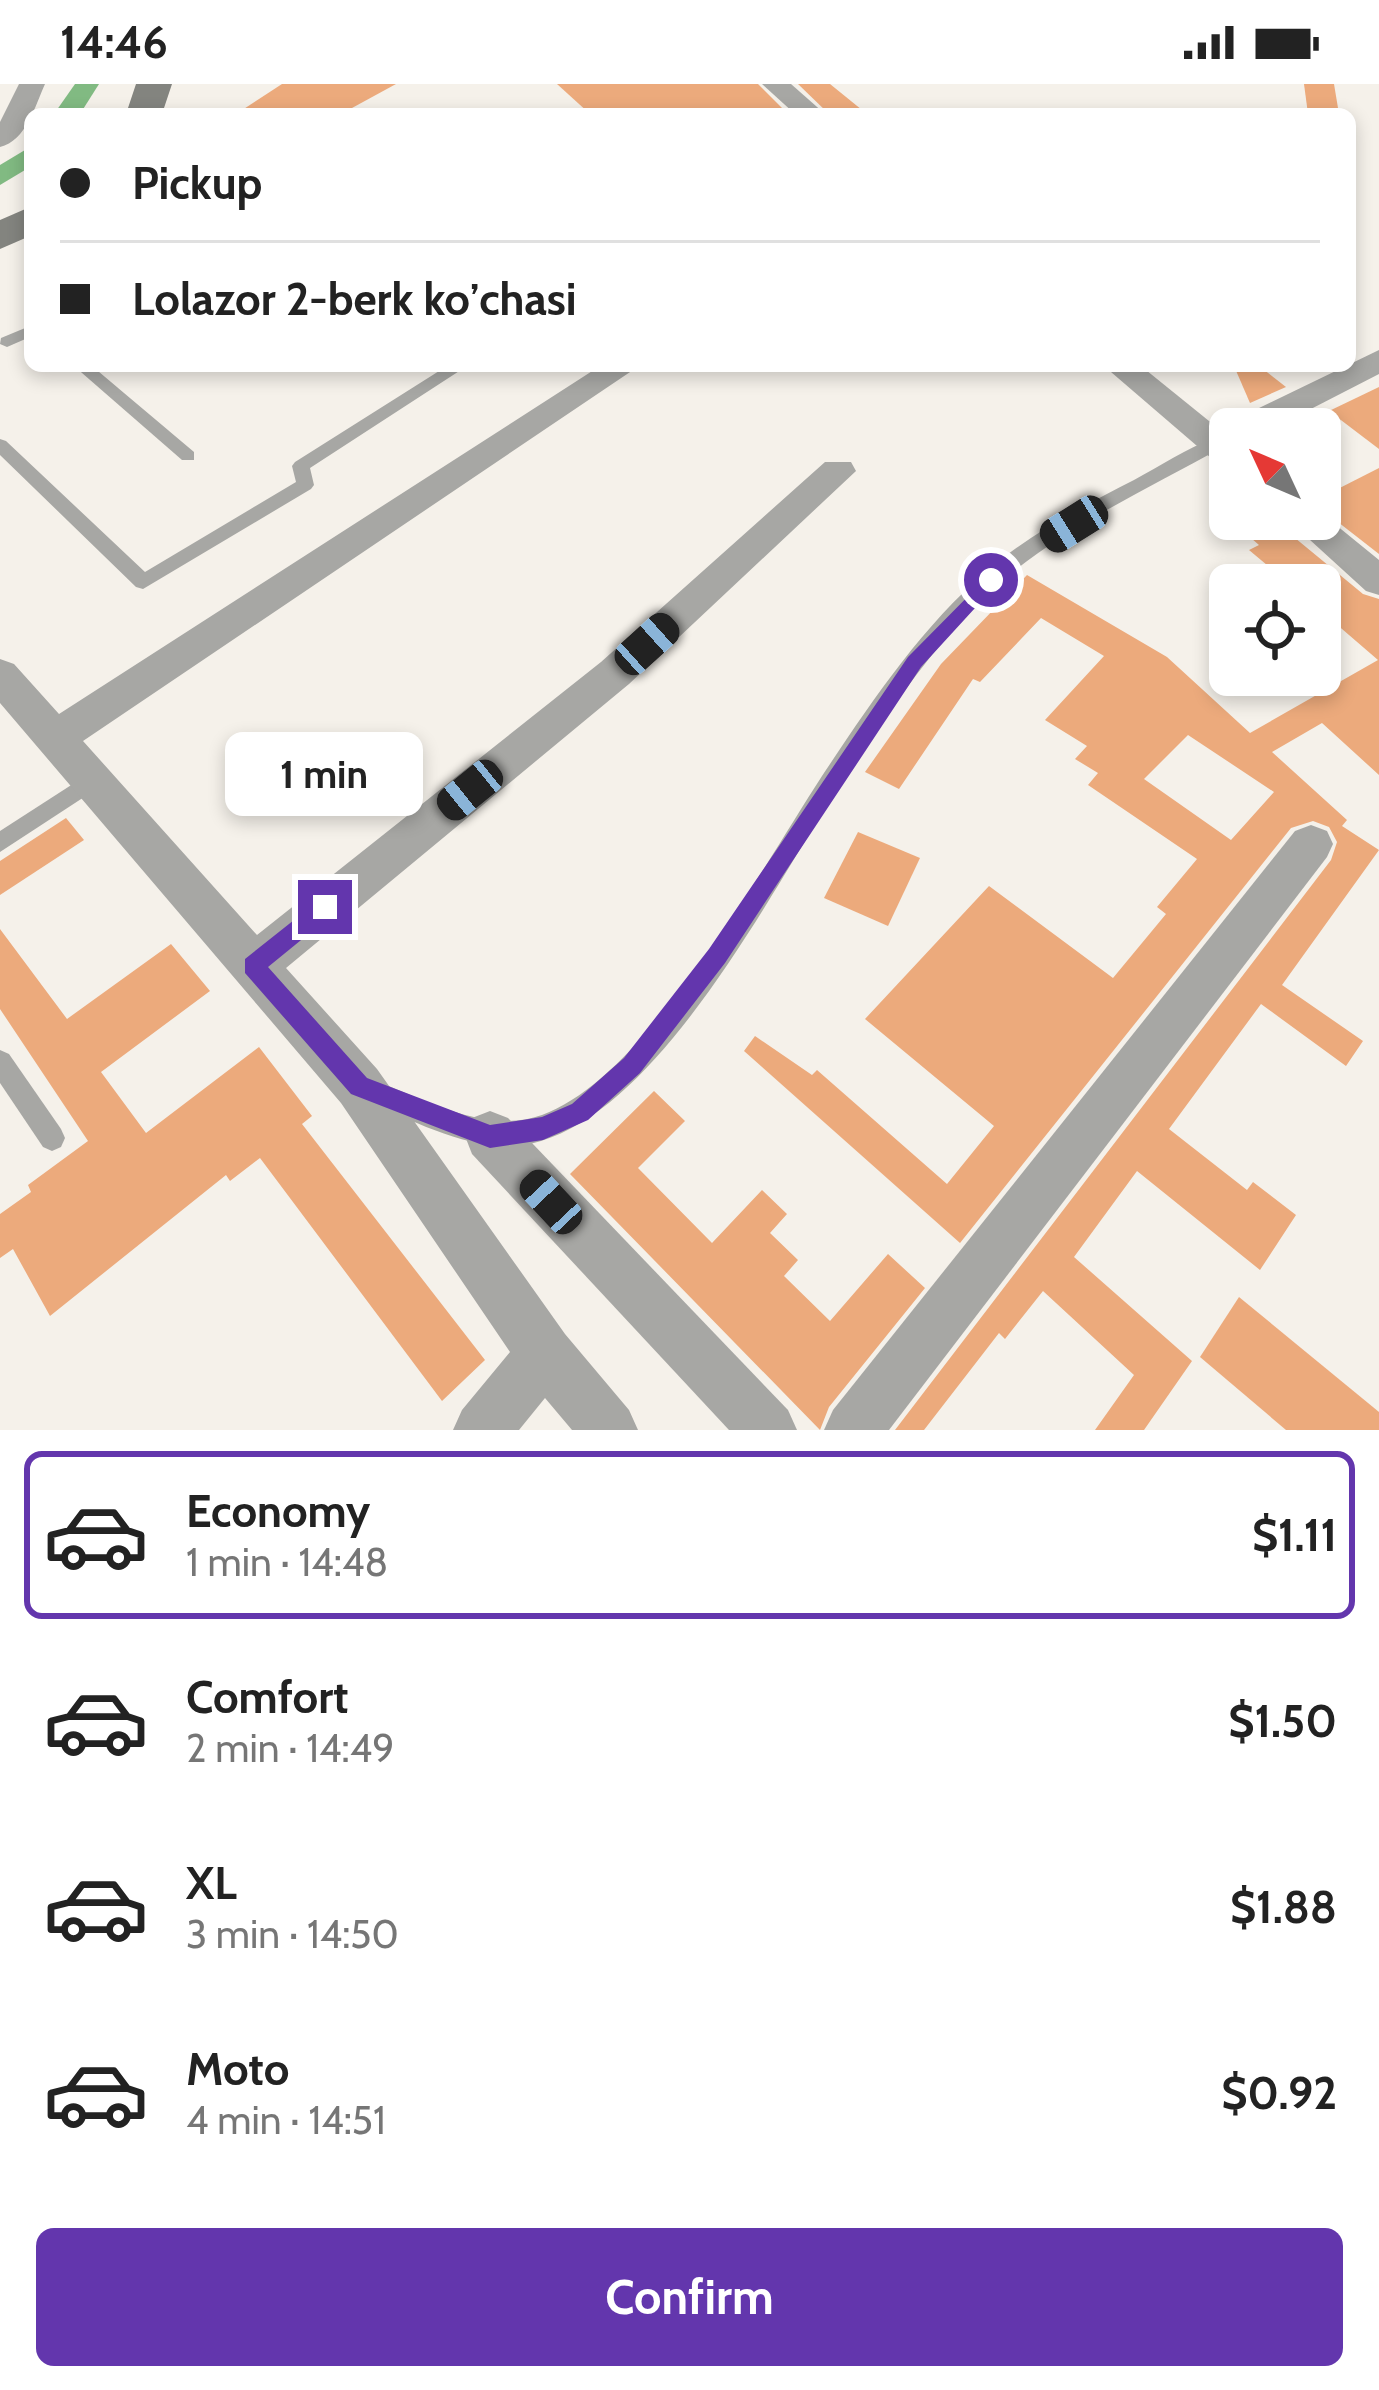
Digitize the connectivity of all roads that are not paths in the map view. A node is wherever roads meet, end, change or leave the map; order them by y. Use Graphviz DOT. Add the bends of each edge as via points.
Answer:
graph roads {
  1 [pos="32,84"];
  2 [pos="775,84"];
  3 [pos="804,108"];
  4 [pos="0,139"];
  5 [pos="1379,361"];
  6 [pos="89,372"];
  7 [pos="450,372"];
  8 [pos="614,372"];
  9 [pos="1129,372"];
  10 [pos="1291,408"];
  11 [pos="1209,427"];
  12 [pos="0,445"];
  13 [pos="1209,453"];
  14 [pos="188,456"];
  15 [pos="838,471"];
  16 [pos="1330,540"];
  17 [pos="1379,581"];
  18 [pos="0,675"];
  19 [pos="56,738"];
  20 [pos="93,780"];
  21 [pos="0,843"];
  22 [pos="1311,844"];
  23 [pos="253,966"];
  24 [pos="0,1063"];
  25 [pos="359,1086"];
  26 [pos="490,1136"];
  27 [pos="52,1138"];
  28 [pos="545,1354"];
  29 [pos="482,1430"];
  30 [pos="609,1430"];
  31 [pos="768,1430"];
  32 [pos="853,1430"];
  1 -- 4 [label="street"];
  2 -- 3 [label="street"];
  5 -- 10 [label="street"];
  6 -- 14 [label="lane"];
  7 -- 12 [label="lane" via="301,466 305,485 143,582"];
  8 -- 19 [label="street"];
  9 -- 11 [label="street"];
  13 -- 26 [label="lane" via="1011,563 972,596 914,662 717,956 632,1065 580,1112 543,1129"];
  15 -- 23 [label="street" via="615,673"];
  16 -- 17 [label="street"];
  18 -- 19 [label="street"];
  19 -- 20 [label="street"];
  20 -- 21 [label="lane"];
  20 -- 23 [label="street"];
  22 -- 32 [label="street"];
  23 -- 25 [label="street"];
  24 -- 27 [label="lane"];
  25 -- 26 [label="lane"];
  25 -- 28 [label="street"];
  26 -- 31 [label="street"];
  28 -- 29 [label="street"];
  28 -- 30 [label="street"];
}
